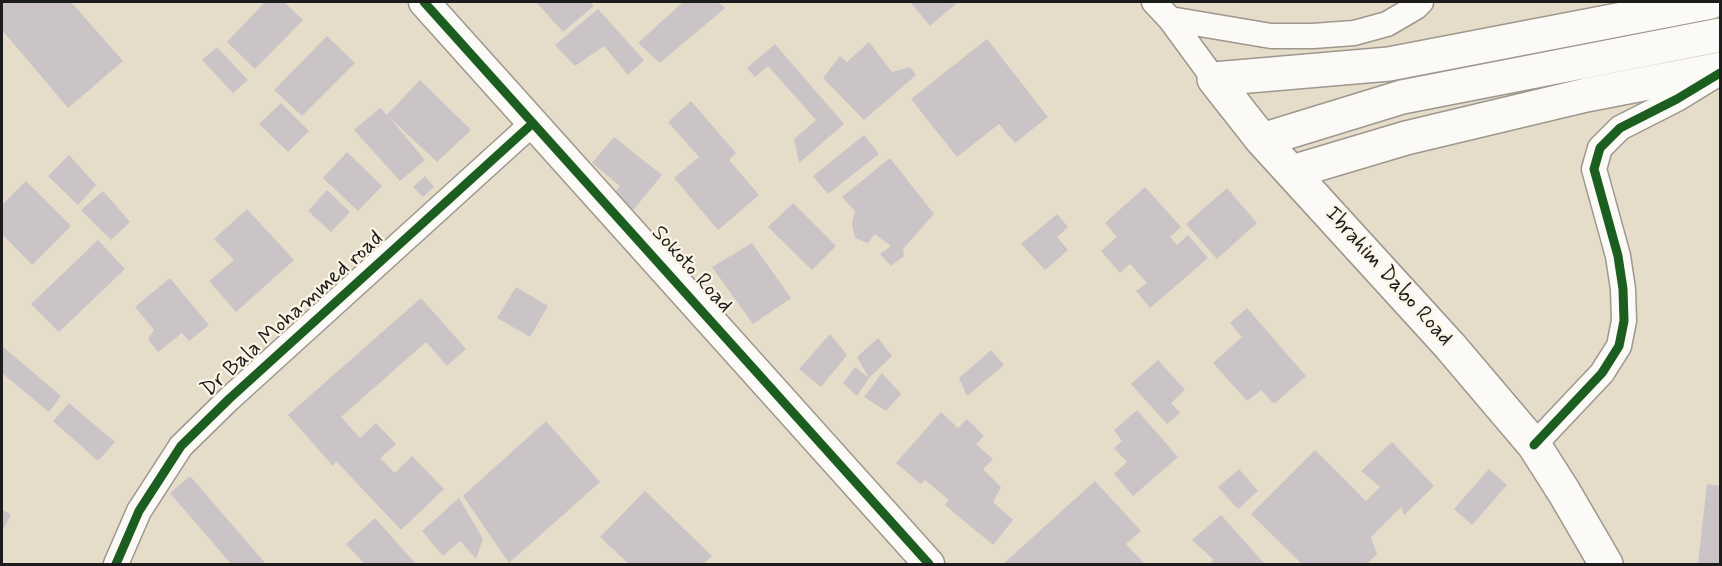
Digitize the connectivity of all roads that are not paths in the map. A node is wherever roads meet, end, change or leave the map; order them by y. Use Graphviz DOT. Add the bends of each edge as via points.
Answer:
graph roads {
  1 [pos="424,2"];
  2 [pos="1421,2"];
  3 [pos="1711,2"];
  4 [pos="1658,6"];
  5 [pos="1162,10"];
  6 [pos="1720,34"];
  7 [pos="1720,71"];
  8 [pos="1214,79"];
  9 [pos="532,123"];
  10 [pos="1262,140"];
  11 [pos="1292,172"];
  12 [pos="1534,445"];
  13 [pos="116,564"];
  14 [pos="929,564"];
  15 [pos="1606,564"];
  1 -- 9 [label="street, Sokoto Road"];
  2 -- 5 [label="street" via="1387,24 1354,33 1313,36 1271,36"];
  3 -- 4 [label="main road"];
  4 -- 8 [label="main road" via="1389,64"];
  5 -- 8 [label="street, Ibrahim Dabo Road"];
  6 -- 10 [label="main road" via="1402,97"];
  7 -- 11 [label="main road" via="1586,95 1406,138"];
  7 -- 12 [label="street" via="1677,99 1620,128 1600,148 1594,169 1623,289 1624,321 1619,346 1602,373"];
  8 -- 10 [label="main road, Ibrahim Dabo Road"];
  9 -- 13 [label="street, Dr Bala Mohammed road" via="181,446 139,511"];
  9 -- 14 [label="street, Sokoto Road"];
  10 -- 11 [label="main road, Ibrahim Dabo Road"];
  11 -- 12 [label="main road, Ibrahim Dabo Road"];
  12 -- 15 [label="main road, Ibrahim Dabo Road"];
}
